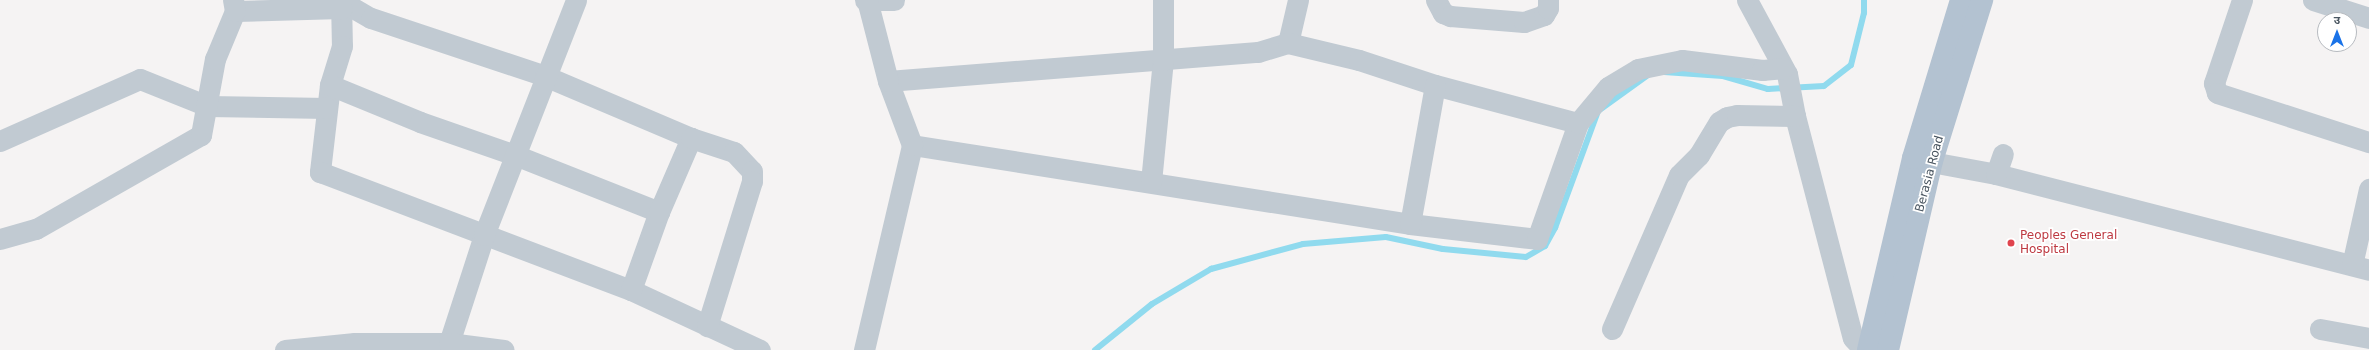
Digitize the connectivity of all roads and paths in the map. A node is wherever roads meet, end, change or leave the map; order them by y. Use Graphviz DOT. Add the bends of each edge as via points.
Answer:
graph roads {
  1 [pos="575,0"];
  2 [pos="866,0"];
  3 [pos="894,0"];
  4 [pos="1164,0"];
  5 [pos="1298,0"];
  6 [pos="1436,0"];
  7 [pos="1548,0"];
  8 [pos="1747,0"];
  9 [pos="1962,0"];
  10 [pos="1982,0"];
  11 [pos="2242,0"];
  12 [pos="2313,0"];
  13 [pos="341,3"];
  14 [pos="234,6"];
  15 [pos="2369,18"];
  16 [pos="1288,43"];
  17 [pos="1164,60"];
  18 [pos="1785,71"];
  19 [pos="545,76"];
  20 [pos="888,81"];
  21 [pos="330,85"];
  22 [pos="1435,85"];
  23 [pos="207,106"];
  24 [pos="327,108"];
  25 [pos="1793,110"];
  26 [pos="1578,123"];
  27 [pos="691,138"];
  28 [pos="0,141"];
  29 [pos="2369,142"];
  30 [pos="912,145"];
  31 [pos="2003,154"];
  32 [pos="515,155"];
  33 [pos="1923,160"];
  34 [pos="1996,174"];
  35 [pos="1151,182"];
  36 [pos="2369,189"];
  37 [pos="659,212"];
  38 [pos="1410,224"];
  39 [pos="484,235"];
  40 [pos="0,239"];
  41 [pos="2361,267"];
  42 [pos="630,290"];
  43 [pos="707,326"];
  44 [pos="1612,329"];
  45 [pos="2320,329"];
  46 [pos="2369,338"];
  47 [pos="448,343"];
  48 [pos="354,347"];
  49 [pos="285,350"];
  50 [pos="504,350"];
  51 [pos="760,350"];
  52 [pos="864,350"];
  53 [pos="1864,350"];
  54 [pos="1868,350"];
  55 [pos="1888,350"];
  1 -- 19 [label="street"];
  2 -- 3 [label="street"];
  2 -- 20 [label="street"];
  4 -- 17 [label="street"];
  5 -- 16 [label="street"];
  6 -- 7 [label="street" via="1442,13 1450,16 1524,22 1544,15 1548,8"];
  8 -- 18 [label="street"];
  9 -- 33 [label="main road, Berasia Road"];
  10 -- 33 [label="main road, Berasia Road"];
  11 -- 29 [label="street" via="2214,83 2217,93"];
  12 -- 15 [label="street"];
  13 -- 14 [label="street"];
  13 -- 19 [label="street" via="371,18"];
  13 -- 21 [label="street" via="342,46"];
  14 -- 23 [label="street" via="215,59"];
  16 -- 17 [label="street" via="1258,52"];
  16 -- 22 [label="street" via="1358,60"];
  17 -- 20 [label="street"];
  17 -- 35 [label="street"];
  18 -- 25 [label="street"];
  18 -- 26 [label="street" via="1682,60 1638,69 1608,88"];
  19 -- 27 [label="street"];
  19 -- 32 [label="street"];
  20 -- 30 [label="street"];
  21 -- 24 [label="street"];
  21 -- 32 [label="street" via="420,122"];
  22 -- 26 [label="street"];
  22 -- 38 [label="street"];
  23 -- 24 [label="street"];
  23 -- 28 [label="street" via="140,79"];
  23 -- 40 [label="street" via="201,135 36,229"];
  24 -- 39 [label="street" via="320,172"];
  25 -- 44 [label="street" via="1737,115 1719,122 1700,155 1679,175"];
  25 -- 53 [label="street" via="1854,338"];
  26 -- 38 [label="street" via="1537,239"];
  27 -- 37 [label="street"];
  27 -- 43 [label="street" via="734,152 752,171 752,181"];
  30 -- 35 [label="street"];
  30 -- 52 [label="street"];
  31 -- 34 [label="street"];
  32 -- 37 [label="street"];
  32 -- 39 [label="street"];
  33 -- 34 [label="street"];
  33 -- 54 [label="main road, Berasia Road"];
  33 -- 55 [label="main road, Berasia Road"];
  34 -- 41 [label="street"];
  35 -- 38 [label="street"];
  36 -- 41 [label="street"];
  37 -- 42 [label="street"];
  39 -- 42 [label="street"];
  39 -- 47 [label="street"];
  42 -- 43 [label="street"];
  43 -- 51 [label="street"];
  45 -- 46 [label="street"];
  47 -- 48 [label="street"];
  47 -- 50 [label="street"];
  48 -- 49 [label="street"];
}
